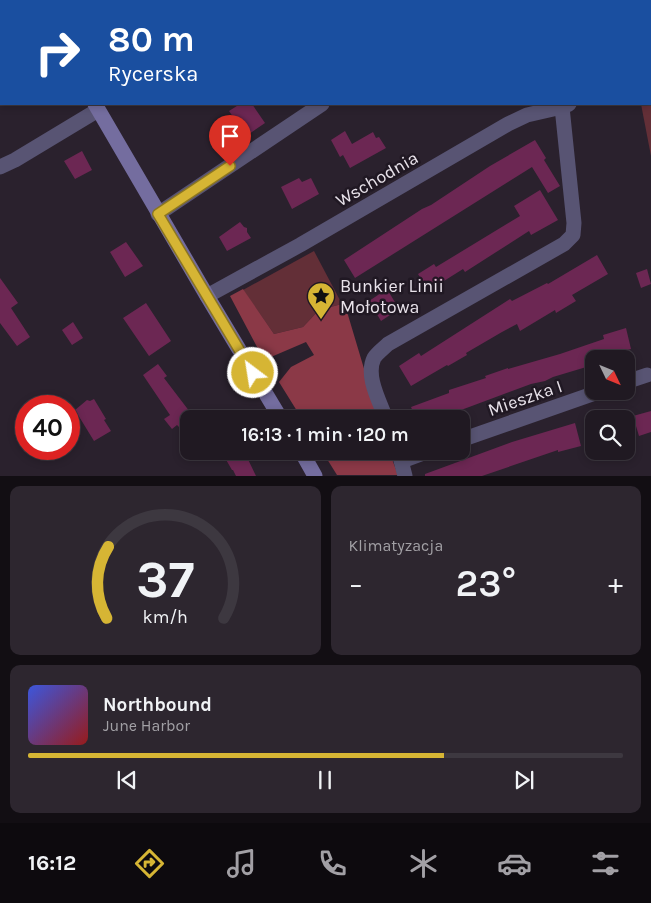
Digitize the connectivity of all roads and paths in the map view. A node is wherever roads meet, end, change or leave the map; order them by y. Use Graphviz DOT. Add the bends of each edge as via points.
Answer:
graph roads {
  1 [pos="321,105"];
  2 [pos="565,106"];
  3 [pos="97,107"];
  4 [pos="0,166"];
  5 [pos="158,214"];
  6 [pos="207,296"];
  7 [pos="647,375"];
  8 [pos="635,379"];
  9 [pos="585,397"];
  10 [pos="276,410"];
  11 [pos="383,410"];
  12 [pos="470,437"];
  13 [pos="305,460"];
  14 [pos="315,476"];
  1 -- 5 [label="street"];
  2 -- 6 [label="street, Wschodnia" via="527,115 508,124"];
  2 -- 11 [label="street" via="573,235 564,244 388,344 375,356 371,366 372,380"];
  3 -- 4 [label="street" via="15,160"];
  3 -- 5 [label="street"];
  5 -- 6 [label="street"];
  6 -- 10 [label="street"];
  7 -- 8 [label="street"];
  9 -- 12 [label="street, Mieszka I"];
  13 -- 14 [label="street"];
}
